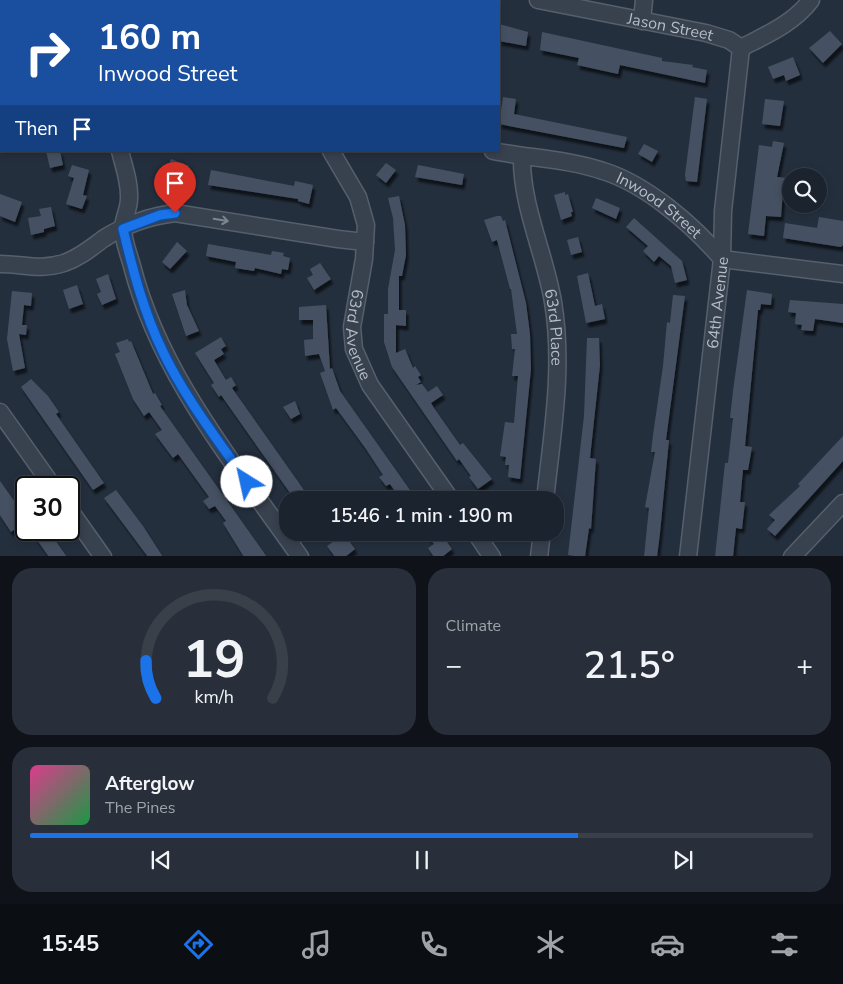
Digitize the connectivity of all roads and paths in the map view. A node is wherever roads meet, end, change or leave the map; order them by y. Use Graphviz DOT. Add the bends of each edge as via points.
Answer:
graph roads {
  1 [pos="538,0"];
  2 [pos="644,0"];
  3 [pos="811,0"];
  4 [pos="642,21"];
  5 [pos="741,48"];
  6 [pos="120,152"];
  7 [pos="332,152"];
  8 [pos="499,152"];
  9 [pos="522,156"];
  10 [pos="123,229"];
  11 [pos="365,242"];
  12 [pos="722,259"];
  13 [pos="0,264"];
  14 [pos="843,274"];
  15 [pos="0,412"];
  16 [pos="45,476"];
  17 [pos="445,491"];
  18 [pos="546,491"];
  19 [pos="843,503"];
  20 [pos="80,524"];
  21 [pos="481,541"];
  22 [pos="541,541"];
  23 [pos="103,556"];
  24 [pos="300,556"];
  25 [pos="492,556"];
  26 [pos="539,556"];
  27 [pos="688,556"];
  28 [pos="792,556"];
  1 -- 4 [label="street, Jason Street"];
  2 -- 4 [label="street"];
  3 -- 5 [label="street" via="788,22"];
  4 -- 5 [label="street, Jason Street" via="720,37"];
  5 -- 12 [label="street, 64th Avenue" via="723,211"];
  6 -- 10 [label="street" via="129,184"];
  7 -- 11 [label="street, 63rd Avenue" via="363,210"];
  8 -- 9 [label="street, Inwood Street"];
  9 -- 12 [label="street, Inwood Street" via="560,161 617,176 655,199 687,224"];
  9 -- 18 [label="street, 63rd Place" via="521,174 547,268 556,327 558,377"];
  10 -- 11 [label="street, one-way" via="175,213"];
  10 -- 13 [label="street" via="65,262 39,268"];
  10 -- 24 [label="street" via="150,322 176,378"];
  11 -- 17 [label="street, 63rd Avenue" via="352,327 354,349 374,391"];
  12 -- 14 [label="street"];
  12 -- 27 [label="street, 64th Avenue"];
  15 -- 16 [label="street"];
  19 -- 28 [label="street"];
  20 -- 23 [label="street"];
  21 -- 25 [label="street"];
  22 -- 26 [label="street"];
}
